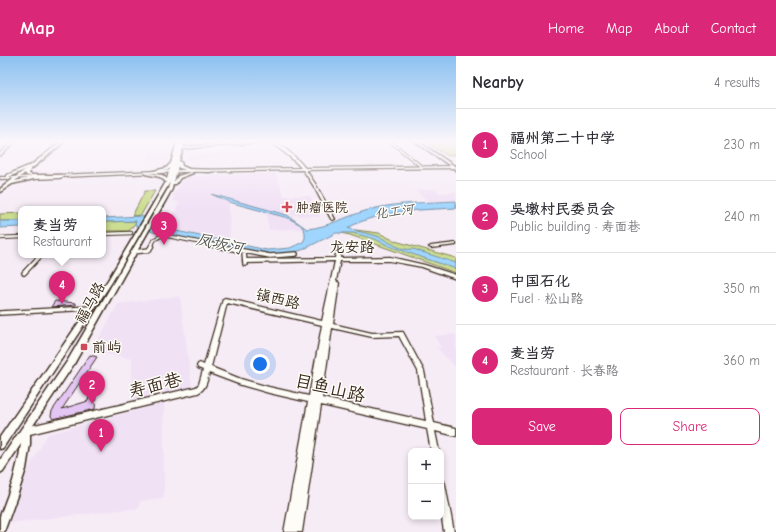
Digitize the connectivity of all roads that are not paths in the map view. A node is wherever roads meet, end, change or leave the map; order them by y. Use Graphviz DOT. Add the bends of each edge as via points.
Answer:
graph roads {
  1 [pos="33,164"];
  2 [pos="33,164"];
  3 [pos="173,164"];
  4 [pos="174,164"];
  5 [pos="178,164"];
  6 [pos="180,164"];
  7 [pos="298,164"];
  8 [pos="299,164"];
  9 [pos="419,164"];
  10 [pos="422,167"];
  11 [pos="28,168"];
  12 [pos="455,168"];
  13 [pos="304,170"];
  14 [pos="210,171"];
  15 [pos="152,172"];
  16 [pos="174,173"];
  17 [pos="191,173"];
  18 [pos="147,174"];
  19 [pos="62,176"];
  20 [pos="14,178"];
  21 [pos="33,178"];
  22 [pos="0,179"];
  23 [pos="168,182"];
  24 [pos="0,187"];
  25 [pos="170,189"];
  26 [pos="0,191"];
  27 [pos="150,218"];
  28 [pos="333,218"];
  29 [pos="144,230"];
  30 [pos="131,233"];
  31 [pos="106,234"];
  32 [pos="18,237"];
  33 [pos="0,238"];
  34 [pos="456,244"];
  35 [pos="342,247"];
  36 [pos="431,247"];
  37 [pos="244,251"];
  38 [pos="134,252"];
  39 [pos="296,254"];
  40 [pos="38,258"];
  41 [pos="339,260"];
  42 [pos="245,263"];
  43 [pos="24,273"];
  44 [pos="456,279"];
  45 [pos="225,300"];
  46 [pos="91,308"];
  47 [pos="0,313"];
  48 [pos="327,324"];
  49 [pos="204,367"];
  50 [pos="315,400"];
  51 [pos="431,427"];
  52 [pos="26,431"];
  53 [pos="456,432"];
  54 [pos="0,445"];
  55 [pos="434,448"];
  56 [pos="0,468"];
  57 [pos="444,502"];
  58 [pos="0,530"];
  59 [pos="290,532"];
  60 [pos="297,532"];
  61 [pos="449,532"];
  1 -- 11 [label="main road"];
  2 -- 11 [label="main road"];
  3 -- 15 [label="main road" via="167,169"];
  4 -- 16 [label="main road, 福马路"];
  5 -- 16 [label="main road, 福马路"];
  6 -- 14 [label="main road" via="184,169"];
  7 -- 13 [label="main road"];
  8 -- 13 [label="main road"];
  9 -- 10 [label="street"];
  10 -- 12 [label="main road"];
  10 -- 13 [label="main road"];
  11 -- 19 [label="main road" via="27,174 31,176"];
  11 -- 20 [label="main road"];
  11 -- 22 [label="main road"];
  12 -- 13 [label="main road"];
  13 -- 14 [label="main road"];
  13 -- 17 [label="main road"];
  13 -- 28 [label="main road"];
  14 -- 16 [label="main road"];
  15 -- 16 [label="main road"];
  15 -- 19 [label="main road"];
  16 -- 17 [label="main road"];
  16 -- 18 [label="main road"];
  16 -- 23 [label="main road, 福马路"];
  16 -- 25 [label="main road, 福马路"];
  17 -- 25 [label="main road" via="179,177"];
  18 -- 21 [label="main road"];
  18 -- 23 [label="main road" via="161,176"];
  19 -- 20 [label="main road"];
  20 -- 21 [label="main road"];
  20 -- 22 [label="main road"];
  20 -- 24 [label="main road"];
  20 -- 26 [label="main road"];
  21 -- 26 [label="main road" via="13,183"];
  22 -- 24 [label="main road"];
  23 -- 27 [label="main road, 福马路"];
  25 -- 27 [label="main road, 福马路"];
  27 -- 29 [label="main road, 福马路"];
  29 -- 38 [label="main road, 福马路"];
  29 -- 46 [label="main road, 福马路"];
  30 -- 31 [label="street"];
  32 -- 33 [label="street"];
  34 -- 36 [label="main road"];
  35 -- 41 [label="main road"];
  37 -- 38 [label="street" via="162,235 155,239 149,250"];
  37 -- 39 [label="street" via="270,256"];
  37 -- 42 [label="street"];
  38 -- 52 [label="main road, 福马路" via="71,362"];
  40 -- 43 [label="street"];
  41 -- 42 [label="main road, 龙安路"];
  41 -- 44 [label="main road, 龙安路" via="404,264"];
  41 -- 48 [label="main road"];
  45 -- 48 [label="main road, 镇西路"];
  45 -- 49 [label="main road, 寿面巷"];
  46 -- 47 [label="street"];
  46 -- 54 [label="main road, 福马路"];
  48 -- 50 [label="main road"];
  48 -- 51 [label="main road, 镇西路" via="372,335 401,334 421,371"];
  49 -- 50 [label="main road, 目鱼山路" via="251,385"];
  49 -- 52 [label="main road, 寿面巷" via="202,386 194,391"];
  50 -- 51 [label="main road, 目鱼山路"];
  50 -- 59 [label="main road"];
  50 -- 60 [label="main road"];
  51 -- 53 [label="main road, 目鱼山路"];
  51 -- 55 [label="main road"];
  52 -- 56 [label="main road, 福马路"];
  52 -- 58 [label="main road" via="26,450 21,472"];
  57 -- 61 [label="main road"];
}
